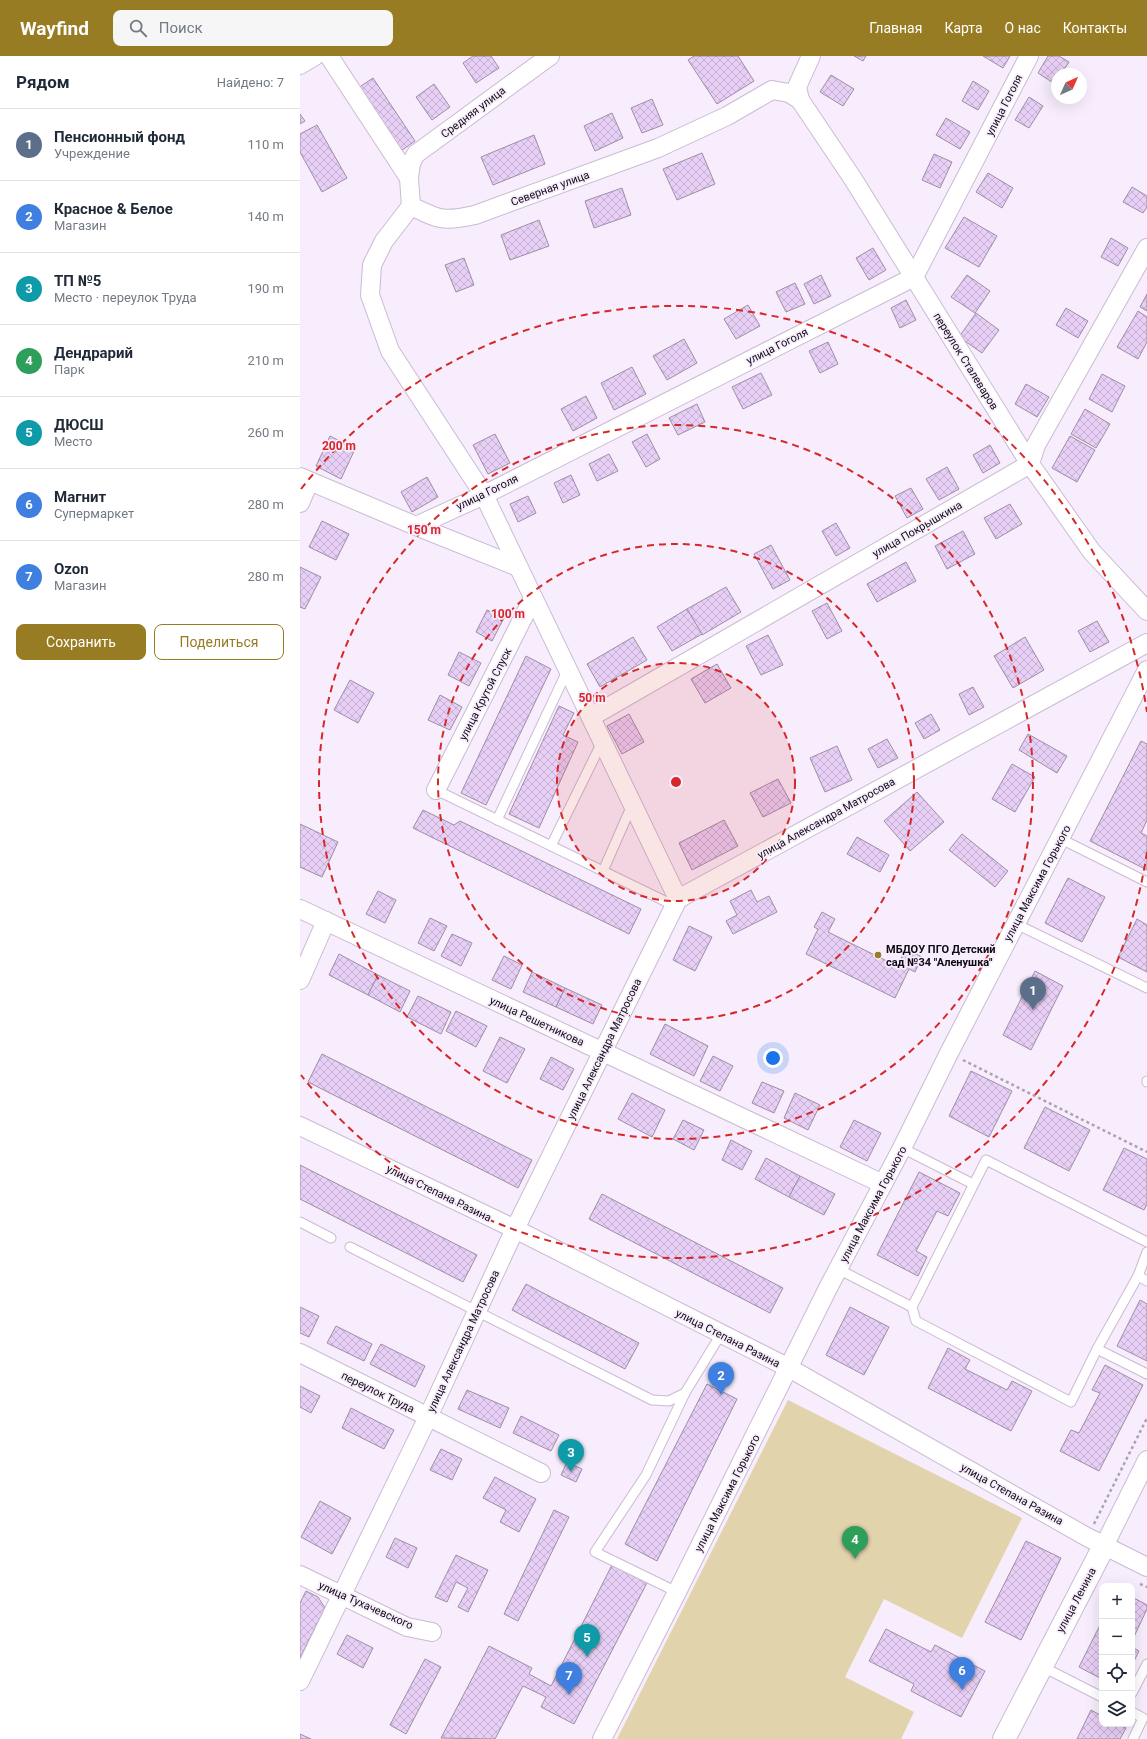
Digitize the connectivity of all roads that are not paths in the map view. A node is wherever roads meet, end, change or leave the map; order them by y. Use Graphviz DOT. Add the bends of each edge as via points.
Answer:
graph roads {
  1 [pos="315,56"];
  2 [pos="329,56"];
  3 [pos="550,56"];
  4 [pos="811,56"];
  5 [pos="1029,56"];
  6 [pos="300,65"];
  7 [pos="800,100"];
  8 [pos="409,178"];
  9 [pos="412,206"];
  10 [pos="1147,248"];
  11 [pos="914,277"];
  12 [pos="1030,464"];
  13 [pos="304,480"];
  14 [pos="484,495"];
  15 [pos="300,503"];
  16 [pos="416,526"];
  17 [pos="518,567"];
  18 [pos="533,598"];
  19 [pos="1147,611"];
  20 [pos="1147,643"];
  21 [pos="568,669"];
  22 [pos="1147,670"];
  23 [pos="591,717"];
  24 [pos="602,742"];
  25 [pos="436,790"];
  26 [pos="632,803"];
  27 [pos="497,820"];
  28 [pos="1061,839"];
  29 [pos="550,846"];
  30 [pos="603,871"];
  31 [pos="1147,882"];
  32 [pos="677,903"];
  33 [pos="300,909"];
  34 [pos="326,921"];
  35 [pos="1016,924"];
  36 [pos="300,980"];
  37 [pos="1147,988"];
  38 [pos="602,1052"];
  39 [pos="300,1126"];
  40 [pos="902,1148"];
  41 [pos="884,1184"];
  42 [pos="973,1184"];
  43 [pos="300,1222"];
  44 [pos="515,1229"];
  45 [pos="331,1238"];
  46 [pos="1147,1242"];
  47 [pos="350,1247"];
  48 [pos="1147,1252"];
  49 [pos="838,1269"];
  50 [pos="1138,1276"];
  51 [pos="1147,1281"];
  52 [pos="912,1307"];
  53 [pos="477,1311"];
  54 [pos="721,1334"];
  55 [pos="1097,1349"];
  56 [pos="300,1353"];
  57 [pos="789,1368"];
  58 [pos="1147,1374"];
  59 [pos="685,1393"];
  60 [pos="428,1417"];
  61 [pos="1147,1460"];
  62 [pos="541,1473"];
  63 [pos="1096,1541"];
  64 [pos="1147,1567"];
  65 [pos="300,1575"];
  66 [pos="677,1592"];
  67 [pos="342,1596"];
  68 [pos="432,1632"];
  69 [pos="1147,1664"];
  70 [pos="1041,1666"];
  71 [pos="300,1681"];
  72 [pos="1133,1691"];
  73 [pos="1099,1695"];
  74 [pos="1135,1714"];
  75 [pos="602,1739"];
  76 [pos="1004,1739"];
  77 [pos="1133,1739"];
  1 -- 6 [label="street"];
  2 -- 8 [label="street"];
  3 -- 8 [label="street, Средняя улица" via="416,154 411,163"];
  4 -- 7 [label="street" via="797,88"];
  5 -- 11 [label="street, улица Гоголя"];
  7 -- 9 [label="street, Северная улица" via="789,93 772,90 727,116 658,148 475,215 455,220 437,219"];
  7 -- 11 [label="street, переулок Сталеваров"];
  8 -- 9 [label="street"];
  9 -- 14 [label="street" via="384,241 372,265 370,295 390,351"];
  10 -- 12 [label="street" via="1036,446"];
  11 -- 12 [label="street, переулок Сталеваров"];
  11 -- 14 [label="street, улица Гоголя"];
  12 -- 19 [label="street, переулок Сталеваров" via="1092,552"];
  12 -- 23 [label="street, улица Покрышкина"];
  13 -- 15 [label="street"];
  13 -- 16 [label="street"];
  14 -- 16 [label="street, улица Гоголя"];
  14 -- 17 [label="street"];
  16 -- 17 [label="street"];
  17 -- 18 [label="street"];
  18 -- 21 [label="street"];
  18 -- 25 [label="street, улица Крутой Спуск"];
  20 -- 32 [label="street, улица Александра Матросова"];
  21 -- 23 [label="street"];
  21 -- 27 [label="lane"];
  22 -- 28 [label="street, улица Максима Горького"];
  23 -- 24 [label="street"];
  24 -- 26 [label="street"];
  24 -- 29 [label="lane"];
  25 -- 27 [label="lane"];
  26 -- 30 [label="lane"];
  26 -- 32 [label="street"];
  27 -- 29 [label="lane"];
  28 -- 31 [label="lane"];
  28 -- 35 [label="street, улица Максима Горького"];
  29 -- 30 [label="lane"];
  30 -- 32 [label="lane"];
  32 -- 38 [label="street, улица Александра Матросова"];
  33 -- 34 [label="street, улица Решетникова"];
  34 -- 36 [label="street"];
  34 -- 38 [label="street, улица Решетникова"];
  35 -- 37 [label="lane"];
  35 -- 40 [label="street, улица Максима Горького"];
  38 -- 41 [label="street, улица Решетникова"];
  38 -- 44 [label="street, улица Александра Матросова"];
  39 -- 44 [label="street, улица Степана Разина"];
  40 -- 41 [label="street, улица Максима Горького"];
  40 -- 42 [label="lane"];
  41 -- 49 [label="street, улица Максима Горького"];
  42 -- 46 [label="lane" via="986,1160"];
  42 -- 52 [label="lane"];
  43 -- 45 [label="lane"];
  44 -- 53 [label="street, улица Александра Матросова"];
  44 -- 54 [label="street, улица Степана Разина"];
  47 -- 53 [label="lane"];
  48 -- 50 [label="lane"];
  49 -- 52 [label="lane"];
  49 -- 57 [label="street, улица Максима Горького"];
  50 -- 51 [label="lane"];
  50 -- 55 [label="lane"];
  52 -- 55 [label="lane" via="916,1321 1071,1402"];
  53 -- 59 [label="lane" via="652,1400 669,1401"];
  53 -- 60 [label="street, улица Александра Матросова"];
  54 -- 57 [label="street, улица Степана Разина"];
  54 -- 59 [label="lane"];
  55 -- 58 [label="lane"];
  56 -- 60 [label="street, переулок Труда"];
  57 -- 63 [label="street, улица Степана Разина"];
  57 -- 66 [label="street, улица Максима Горького"];
  59 -- 66 [label="lane" via="646,1475 595,1552"];
  60 -- 62 [label="street, переулок Труда"];
  60 -- 67 [label="street, улица Александра Матросова"];
  61 -- 63 [label="street, улица Ленина"];
  63 -- 64 [label="street, улица Степана Разина"];
  63 -- 70 [label="street, улица Ленина"];
  65 -- 67 [label="street, улица Тухачевского"];
  66 -- 75 [label="street, улица Максима Горького"];
  67 -- 68 [label="street, улица Тухачевского" via="407,1627"];
  67 -- 71 [label="street, улица Александра Матросова"];
  69 -- 72 [label="lane"];
  70 -- 73 [label="lane"];
  70 -- 76 [label="street, улица Ленина"];
  74 -- 77 [label="lane" via="1144,1718"];
}
